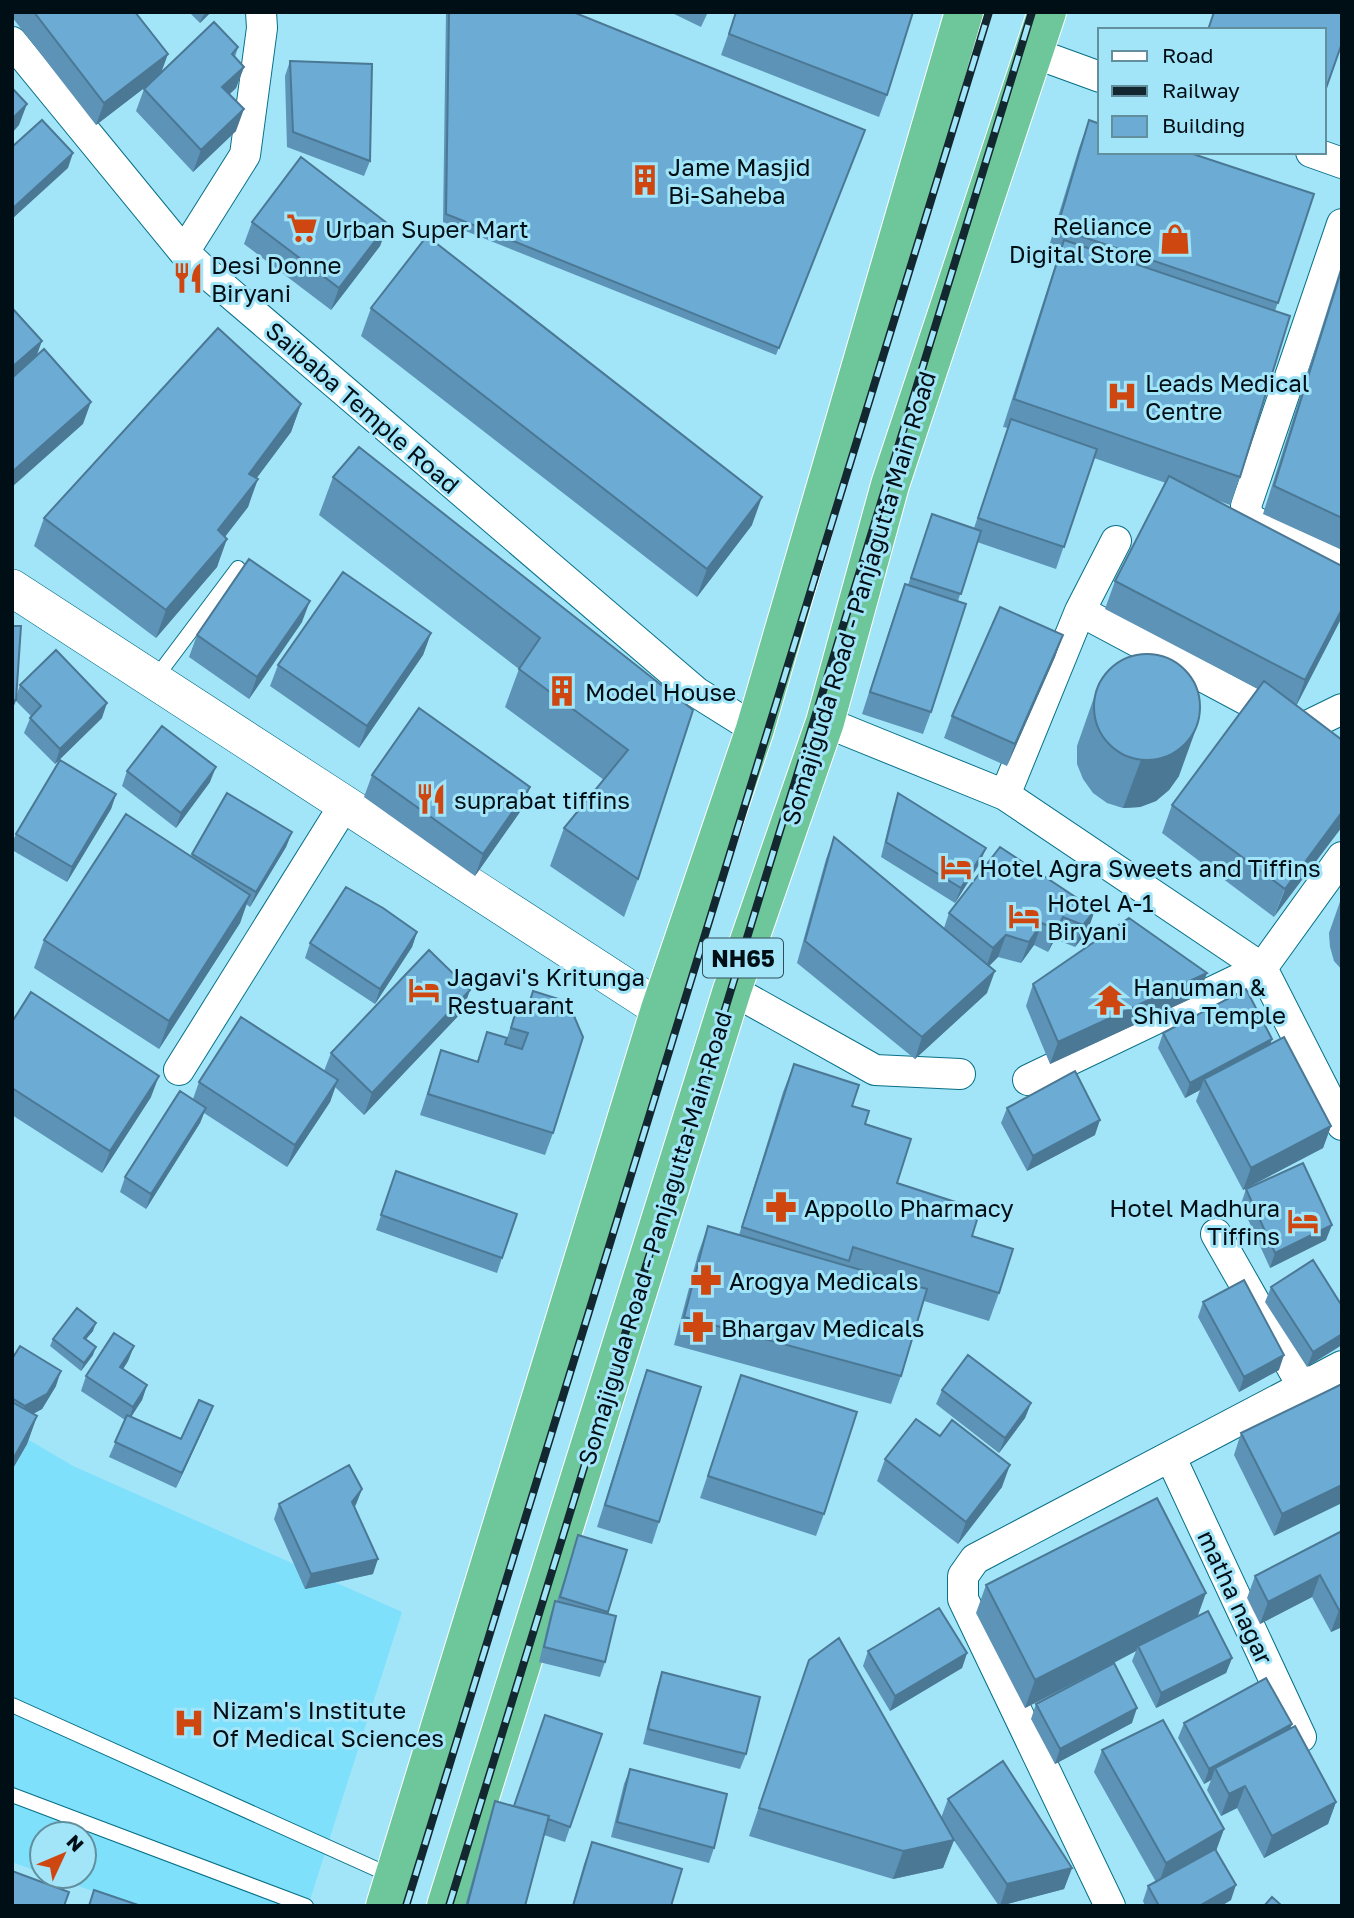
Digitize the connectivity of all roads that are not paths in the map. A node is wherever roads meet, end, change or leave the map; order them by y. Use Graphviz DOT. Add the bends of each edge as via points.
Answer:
graph roads {
  1 [pos="261,12"];
  2 [pos="964,12"];
  3 [pos="1047,12"];
  4 [pos="12,42"];
  5 [pos="1034,53"];
  6 [pos="1098,76"];
  7 [pos="1317,154"];
  8 [pos="1342,163"];
  9 [pos="1342,224"];
  10 [pos="184,252"];
  11 [pos="1116,541"];
  12 [pos="1342,561"];
  13 [pos="237,568"];
  14 [pos="12,588"];
  15 [pos="1080,611"];
  16 [pos="153,681"];
  17 [pos="1342,709"];
  18 [pos="825,722"];
  19 [pos="755,730"];
  20 [pos="1006,794"];
  21 [pos="345,804"];
  22 [pos="1342,857"];
  23 [pos="1262,968"];
  24 [pos="732,990"];
  25 [pos="660,1009"];
  26 [pos="179,1070"];
  27 [pos="960,1074"];
  28 [pos="1028,1080"];
  29 [pos="1342,1125"];
  30 [pos="1216,1234"];
  31 [pos="1342,1366"];
  32 [pos="1303,1387"];
  33 [pos="1171,1458"];
  34 [pos="12,1705"];
  35 [pos="1301,1737"];
  36 [pos="12,1795"];
  37 [pos="390,1891"];
  38 [pos="306,1906"];
  39 [pos="446,1906"];
  40 [pos="1110,1906"];
  1 -- 10 [label="street" via="245,155"];
  2 -- 19 [label="highway, NH65"];
  3 -- 5 [label="highway, Somajiguda Road - Panjagutta Main Road / NH65"];
  4 -- 10 [label="street, Saibaba Temple Road"];
  5 -- 6 [label="street"];
  5 -- 18 [label="highway, Somajiguda Road - Panjagutta Main Road / NH65" via="890,485"];
  7 -- 8 [label="street"];
  9 -- 12 [label="street" via="1246,506 1250,519"];
  10 -- 19 [label="street, Saibaba Temple Road" via="696,692"];
  11 -- 15 [label="street"];
  13 -- 16 [label="lane"];
  14 -- 16 [label="street"];
  15 -- 17 [label="street" via="1301,729"];
  15 -- 20 [label="street"];
  16 -- 21 [label="street"];
  18 -- 20 [label="street"];
  18 -- 24 [label="highway, Somajiguda Road - Panjagutta Main Road / NH65"];
  19 -- 25 [label="highway, NH65"];
  20 -- 23 [label="street"];
  21 -- 25 [label="street"];
  21 -- 26 [label="street"];
  22 -- 23 [label="street"];
  23 -- 28 [label="street"];
  23 -- 29 [label="street"];
  24 -- 27 [label="street" via="875,1070"];
  24 -- 39 [label="highway, Somajiguda Road - Panjagutta Main Road / NH65"];
  25 -- 37 [label="highway, NH65"];
  30 -- 32 [label="street"];
  31 -- 32 [label="street"];
  32 -- 33 [label="street"];
  33 -- 35 [label="street, matha nagar"];
  33 -- 40 [label="street" via="975,1559 963,1576 963,1599"];
  34 -- 37 [label="lane"];
  36 -- 38 [label="lane"];
}
